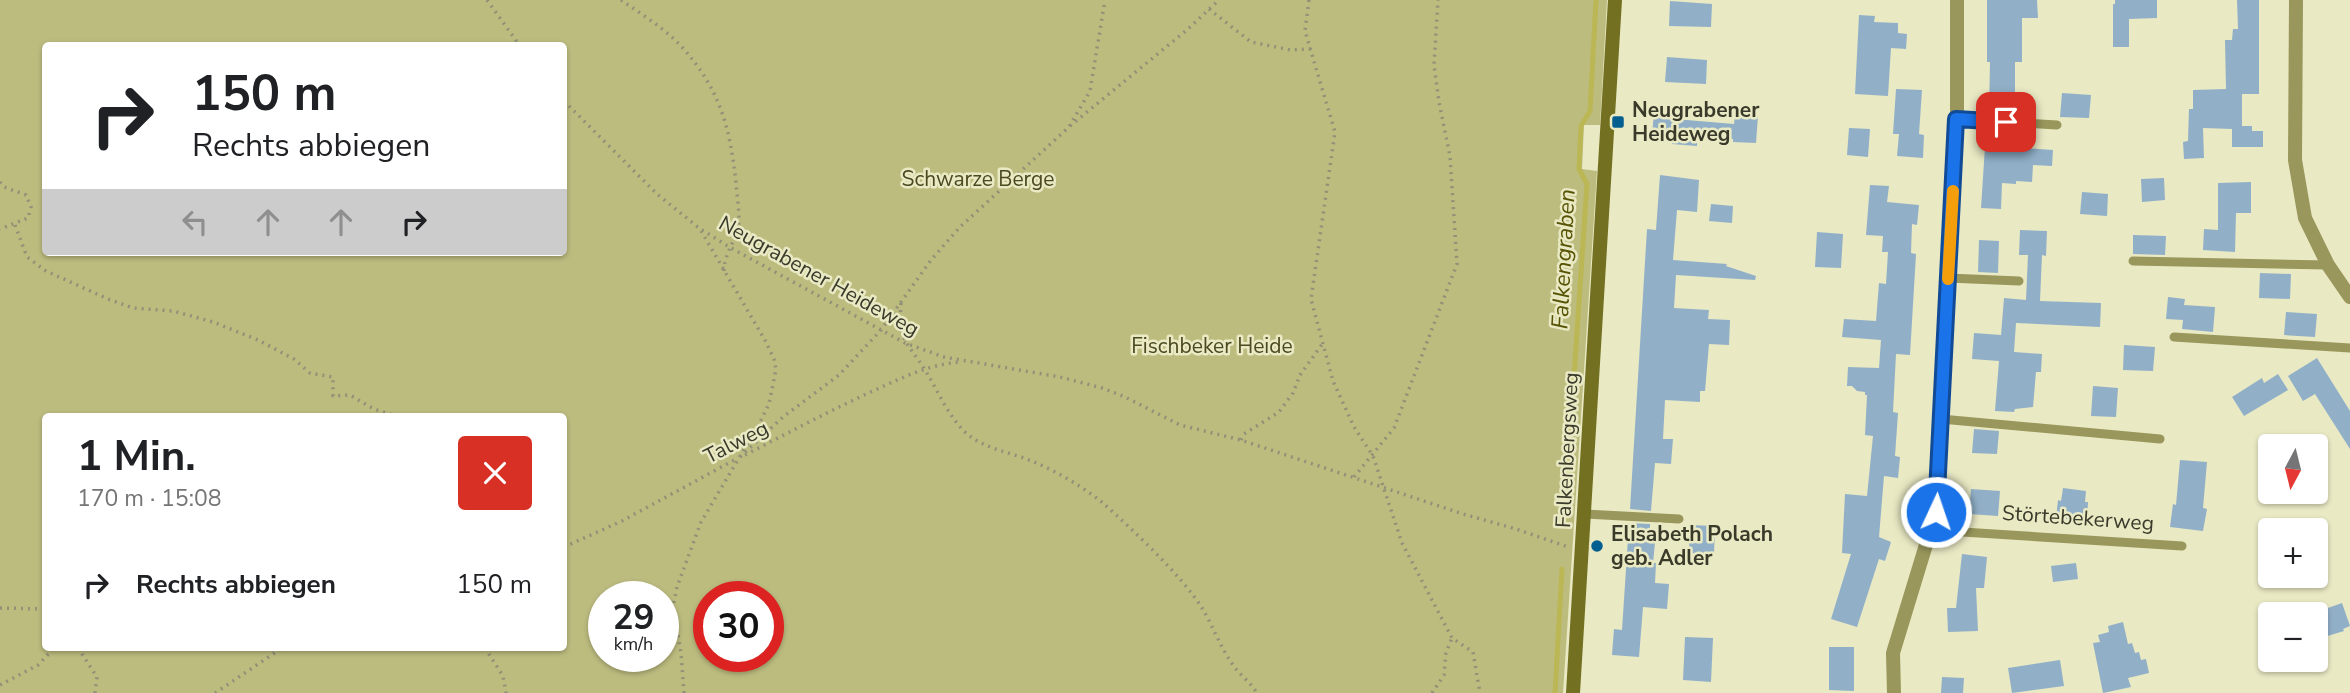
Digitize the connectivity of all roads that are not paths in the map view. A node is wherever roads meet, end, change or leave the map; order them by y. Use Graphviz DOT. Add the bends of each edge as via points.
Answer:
graph roads {
  1 [pos="1615,0"];
  2 [pos="1957,0"];
  3 [pos="2296,0"];
  4 [pos="1956,119"];
  5 [pos="2057,124"];
  6 [pos="2133,261"];
  7 [pos="2328,265"];
  8 [pos="1948,278"];
  9 [pos="2019,281"];
  10 [pos="2350,297"];
  11 [pos="2174,337"];
  12 [pos="2350,348"];
  13 [pos="1941,419"];
  14 [pos="2160,439"];
  15 [pos="1585,514"];
  16 [pos="1679,519"];
  17 [pos="1931,530"];
  18 [pos="2182,546"];
  19 [pos="1573,693"];
  20 [pos="1894,693"];
  1 -- 15 [label="street, Falkenbergsweg"];
  2 -- 4 [label="street"];
  3 -- 7 [label="street" via="2295,160 2305,218"];
  4 -- 5 [label="lane"];
  4 -- 8 [label="street"];
  6 -- 7 [label="lane"];
  7 -- 10 [label="street"];
  8 -- 9 [label="lane"];
  8 -- 13 [label="street"];
  11 -- 12 [label="lane"];
  13 -- 14 [label="lane"];
  13 -- 17 [label="street"];
  15 -- 16 [label="lane"];
  15 -- 19 [label="street, Falkenbergsweg"];
  17 -- 18 [label="lane, Störtebekerweg"];
  17 -- 20 [label="street" via="1893,653"];
}
